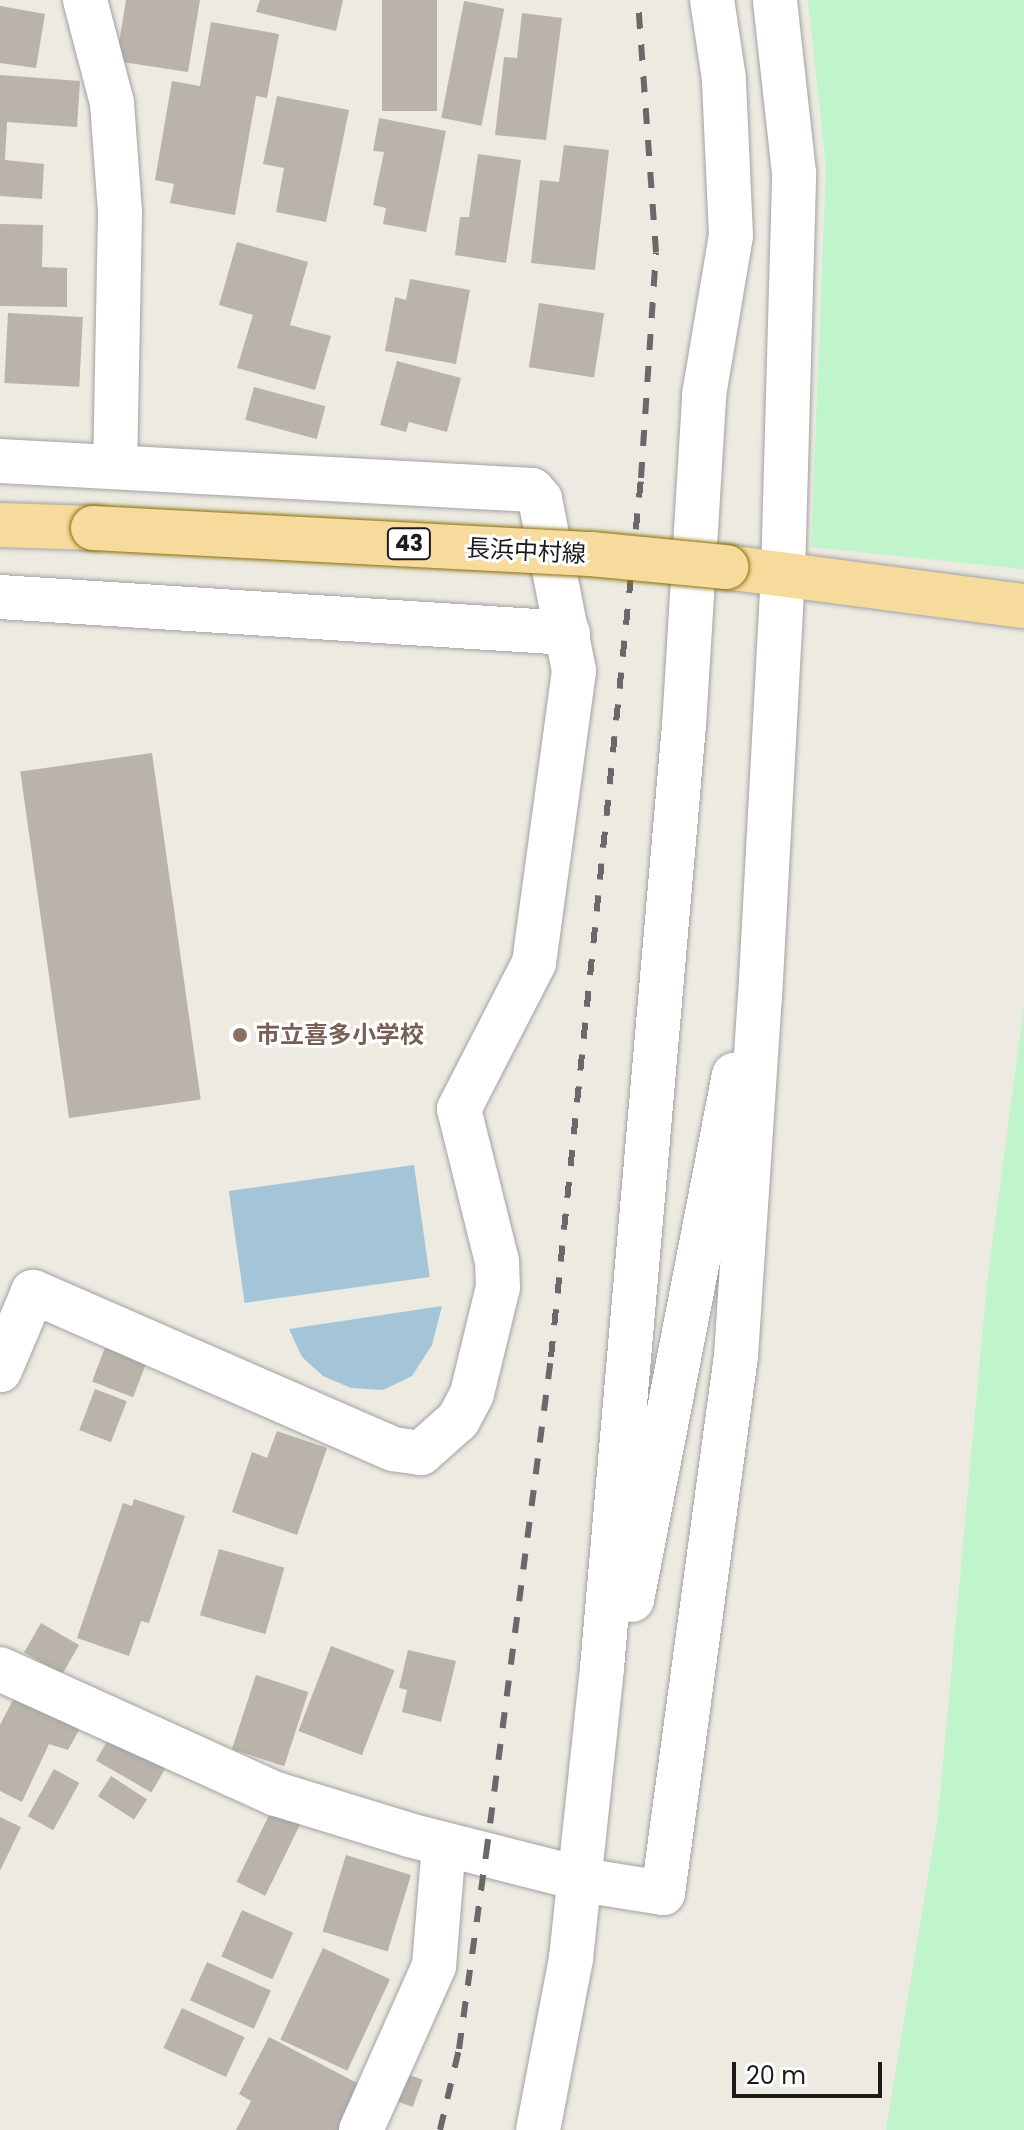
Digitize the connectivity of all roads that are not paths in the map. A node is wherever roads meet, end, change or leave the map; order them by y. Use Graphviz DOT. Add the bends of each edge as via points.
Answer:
graph roads {
  1 [pos="85,0"];
  2 [pos="712,0"];
  3 [pos="775,0"];
  4 [pos="0,461"];
  5 [pos="115,466"];
  6 [pos="0,525"];
  7 [pos="783,574"];
  8 [pos="0,597"];
  9 [pos="1024,606"];
  10 [pos="568,633"];
  11 [pos="760,998"];
  12 [pos="0,1370"];
  13 [pos="602,1668"];
  14 [pos="0,1669"];
  15 [pos="444,1844"];
  16 [pos="579,1877"];
  17 [pos="361,2130"];
  18 [pos="538,2130"];
  1 -- 5 [label="street" via="112,103 120,212"];
  2 -- 13 [label="street" via="724,79 731,236 704,395 684,726"];
  3 -- 7 [label="street" via="794,173"];
  4 -- 5 [label="street"];
  5 -- 10 [label="street" via="532,490 540,499"];
  6 -- 7 [label="main road, 長浜中村線 / 43, bridge" via="591,554"];
  7 -- 9 [label="main road, 長浜中村線 / 43"];
  7 -- 11 [label="street"];
  8 -- 10 [label="street"];
  10 -- 12 [label="street" via="574,671 534,963 459,1109 497,1261 498,1287 472,1394 458,1420 421,1453 393,1449 33,1292"];
  11 -- 13 [label="street" via="728,1094 633,1599"];
  11 -- 16 [label="street" via="736,1356 663,1893"];
  13 -- 16 [label="street"];
  14 -- 15 [label="street" via="276,1794"];
  15 -- 16 [label="street"];
  15 -- 17 [label="street" via="434,1966"];
  16 -- 18 [label="street" via="571,1958"];
}
